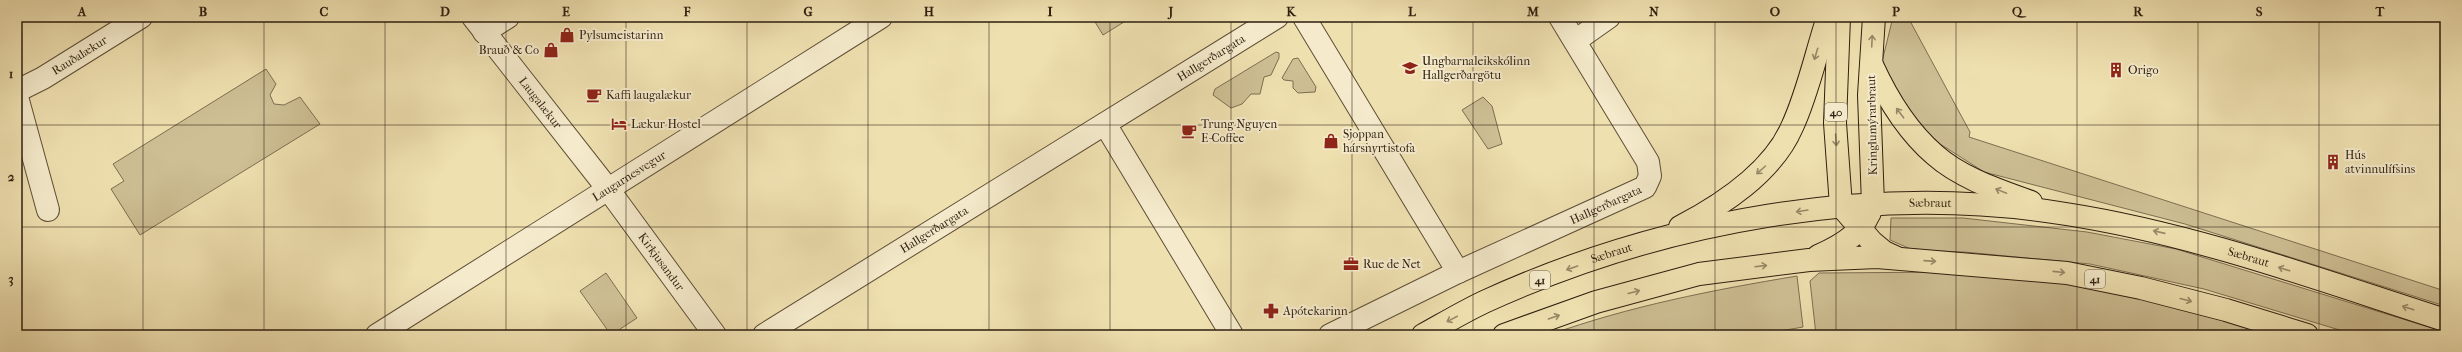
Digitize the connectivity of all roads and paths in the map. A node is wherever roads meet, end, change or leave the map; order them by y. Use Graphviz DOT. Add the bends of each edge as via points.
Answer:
graph roads {
  1 [pos="141,17"];
  2 [pos="508,17"];
  3 [pos="882,17"];
  4 [pos="1277,17"];
  5 [pos="1304,17"];
  6 [pos="1560,17"];
  7 [pos="1609,17"];
  8 [pos="1828,17"];
  9 [pos="1839,17"];
  10 [pos="1874,17"];
  11 [pos="478,24"];
  12 [pos="1575,42"];
  13 [pos="1871,64"];
  14 [pos="17,91"];
  15 [pos="17,98"];
  16 [pos="1104,124"];
  17 [pos="608,189"];
  18 [pos="1874,204"];
  19 [pos="1841,206"];
  20 [pos="48,210"];
  21 [pos="2064,213"];
  22 [pos="1860,230"];
  23 [pos="1661,237"];
  24 [pos="1900,259"];
  25 [pos="1809,260"];
  26 [pos="1458,272"];
  27 [pos="2445,320"];
  28 [pos="377,335"];
  29 [pos="715,335"];
  30 [pos="764,335"];
  31 [pos="1232,335"];
  32 [pos="1330,335"];
  33 [pos="1423,335"];
  34 [pos="1504,335"];
  35 [pos="2307,335"];
  1 -- 14 [label="street, Rauðalækur" via="43,78"];
  2 -- 11 [label="street"];
  3 -- 17 [label="street, Laugarnesvegur"];
  4 -- 16 [label="street, Hallgerðargata"];
  5 -- 26 [label="street"];
  6 -- 12 [label="street, Hallgerðargata"];
  7 -- 12 [label="street"];
  8 -- 23 [label="main road, one-way" via="1792,128 1768,163 1744,185 1697,218"];
  9 -- 19 [label="main road, 40, one-way" via="1835,122"];
  13 -- 10 [label="main road, Kringlumýrarbraut, one-way"];
  11 -- 17 [label="street, Laugalækur"];
  12 -- 26 [label="street, Hallgerðargata" via="1648,162 1651,171 1648,182 1640,190"];
  13 -- 18 [label="main road, Kringlumýrarbraut" via="1869,95"];
  21 -- 13 [label="main road, one-way" via="2002,192 1965,175 1935,155 1887,97"];
  15 -- 20 [label="street"];
  16 -- 30 [label="street, Hallgerðargata"];
  16 -- 31 [label="street"];
  17 -- 28 [label="street, Laugarnesvegur"];
  17 -- 29 [label="street, Kirkjusandur"];
  18 -- 19 [label="main road, Sæbraut / 41"];
  18 -- 21 [label="main road, Sæbraut / 41" via="1975,205"];
  18 -- 22 [label="main road, Kringlumýrarbraut"];
  19 -- 22 [label="main road"];
  19 -- 23 [label="main road, Sæbraut / 41, one-way" via="1744,220"];
  27 -- 21 [label="main road, Sæbraut / 41, one-way" via="2239,254 2167,234"];
  22 -- 24 [label="main road" via="1884,252"];
  22 -- 25 [label="main road, Kringlumýrarbraut" via="1838,248"];
  23 -- 33 [label="main road, Sæbraut / 41, one-way" via="1559,272 1483,302"];
  24 -- 25 [label="main road, 41" via="1877,257"];
  24 -- 35 [label="main road, 41, one-way" via="2067,273 2180,298"];
  34 -- 25 [label="main road, 41, one-way" via="1596,302 1699,274"];
  26 -- 32 [label="street, Hallgerðargata"];
}
